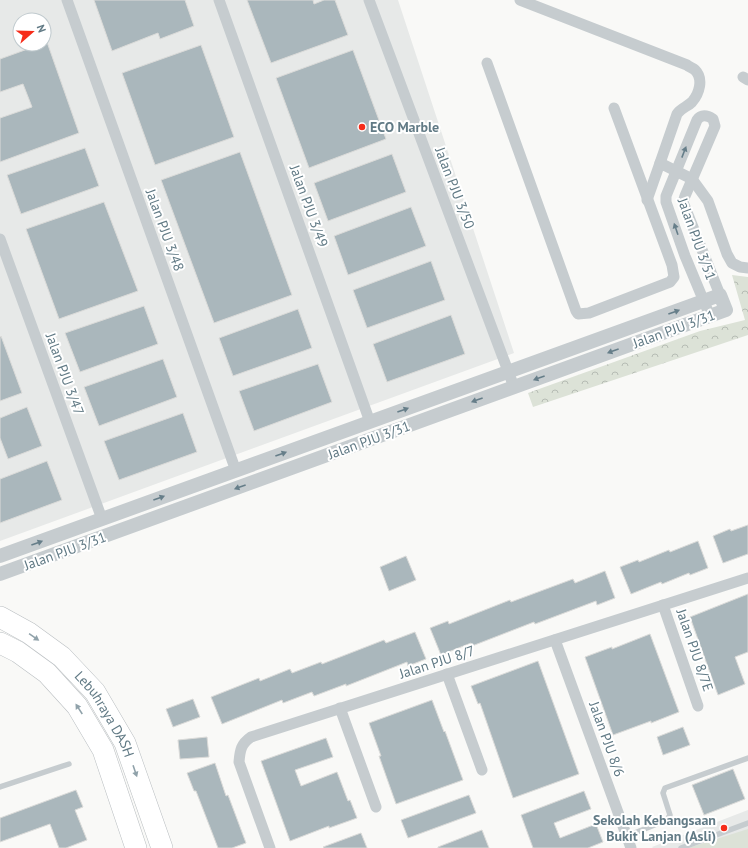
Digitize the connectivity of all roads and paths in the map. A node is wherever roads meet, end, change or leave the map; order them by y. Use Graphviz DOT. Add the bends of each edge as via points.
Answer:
graph roads {
  1 [pos="67,0"];
  2 [pos="220,0"];
  3 [pos="369,0"];
  4 [pos="520,0"];
  5 [pos="487,63"];
  6 [pos="614,108"];
  7 [pos="660,163"];
  8 [pos="676,171"];
  9 [pos="692,179"];
  10 [pos="647,200"];
  11 [pos="0,239"];
  12 [pos="748,268"];
  13 [pos="720,295"];
  14 [pos="704,302"];
  15 [pos="710,316"];
  16 [pos="508,372"];
  17 [pos="514,387"];
  18 [pos="370,422"];
  19 [pos="236,470"];
  20 [pos="102,519"];
  21 [pos="0,556"];
  22 [pos="0,574"];
  23 [pos="748,578"];
  24 [pos="663,605"];
  25 [pos="0,617"];
  26 [pos="555,640"];
  27 [pos="0,643"];
  28 [pos="447,674"];
  29 [pos="698,706"];
  30 [pos="340,708"];
  31 [pos="95,725"];
  32 [pos="748,758"];
  33 [pos="69,764"];
  34 [pos="482,770"];
  35 [pos="0,787"];
  36 [pos="376,806"];
  37 [pos="748,823"];
  38 [pos="627,836"];
  39 [pos="136,848"];
  40 [pos="144,848"];
  41 [pos="162,848"];
  42 [pos="270,848"];
  43 [pos="631,848"];
  44 [pos="680,848"];
  1 -- 19 [label="street, Jalan PJU 3/48"];
  2 -- 18 [label="street, Jalan PJU 3/49"];
  3 -- 16 [label="street, Jalan PJU 3/50"];
  4 -- 7 [label="street" via="694,69 699,78 698,93 691,103 677,114"];
  5 -- 10 [label="street" via="578,314 589,313 670,282 674,277 672,265"];
  6 -- 10 [label="street"];
  7 -- 8 [label="street"];
  7 -- 10 [label="street"];
  8 -- 9 [label="street"];
  8 -- 9 [label="street, Jalan PJU 3/51, one-way" via="697,120 702,116 709,116 715,126"];
  14 -- 8 [label="street, Jalan PJU 3/51, one-way" via="666,202"];
  9 -- 12 [label="street" via="708,201 732,263"];
  9 -- 13 [label="street, Jalan PJU 3/51" via="684,202"];
  11 -- 20 [label="street, Jalan PJU 3/47"];
  13 -- 14 [label="street, Jalan PJU 3/31"];
  13 -- 15 [label="street, Jalan PJU 3/31" via="726,310"];
  14 -- 15 [label="street, Jalan PJU 3/51"];
  16 -- 14 [label="street, Jalan PJU 3/31, one-way"];
  15 -- 17 [label="street, Jalan PJU 3/31, one-way"];
  16 -- 17 [label="street, Jalan PJU 3/50"];
  18 -- 16 [label="street, Jalan PJU 3/31, one-way"];
  17 -- 22 [label="street, Jalan PJU 3/31, one-way"];
  19 -- 18 [label="street, Jalan PJU 3/31, one-way"];
  20 -- 19 [label="street, Jalan PJU 3/31, one-way"];
  21 -- 20 [label="street, Jalan PJU 3/31, one-way"];
  23 -- 24 [label="street, Jalan PJU 8/7"];
  24 -- 26 [label="street, Jalan PJU 8/7"];
  24 -- 29 [label="street, Jalan PJU 8/7E"];
  25 -- 41 [label="highway, Lebuhraya DASH, one-way" via="30,633 62,657 95,692 125,743"];
  26 -- 28 [label="street, Jalan PJU 8/7"];
  26 -- 38 [label="street, Jalan PJU 8/6"];
  39 -- 27 [label="highway, Lebuhraya DASH, one-way" via="103,750 77,706 47,673 18,652"];
  28 -- 30 [label="street, Jalan PJU 8/7"];
  28 -- 34 [label="street"];
  30 -- 36 [label="street"];
  30 -- 42 [label="street, Jalan PJU 8/7" via="251,737 242,745 239,762"];
  31 -- 40 [label="street" via="130,805"];
  32 -- 38 [label="lane" via="666,788 663,793 670,815 667,820"];
  33 -- 35 [label="lane"];
  37 -- 44 [label="lane"];
  38 -- 43 [label="street, Jalan PJU 8/6"];
}
